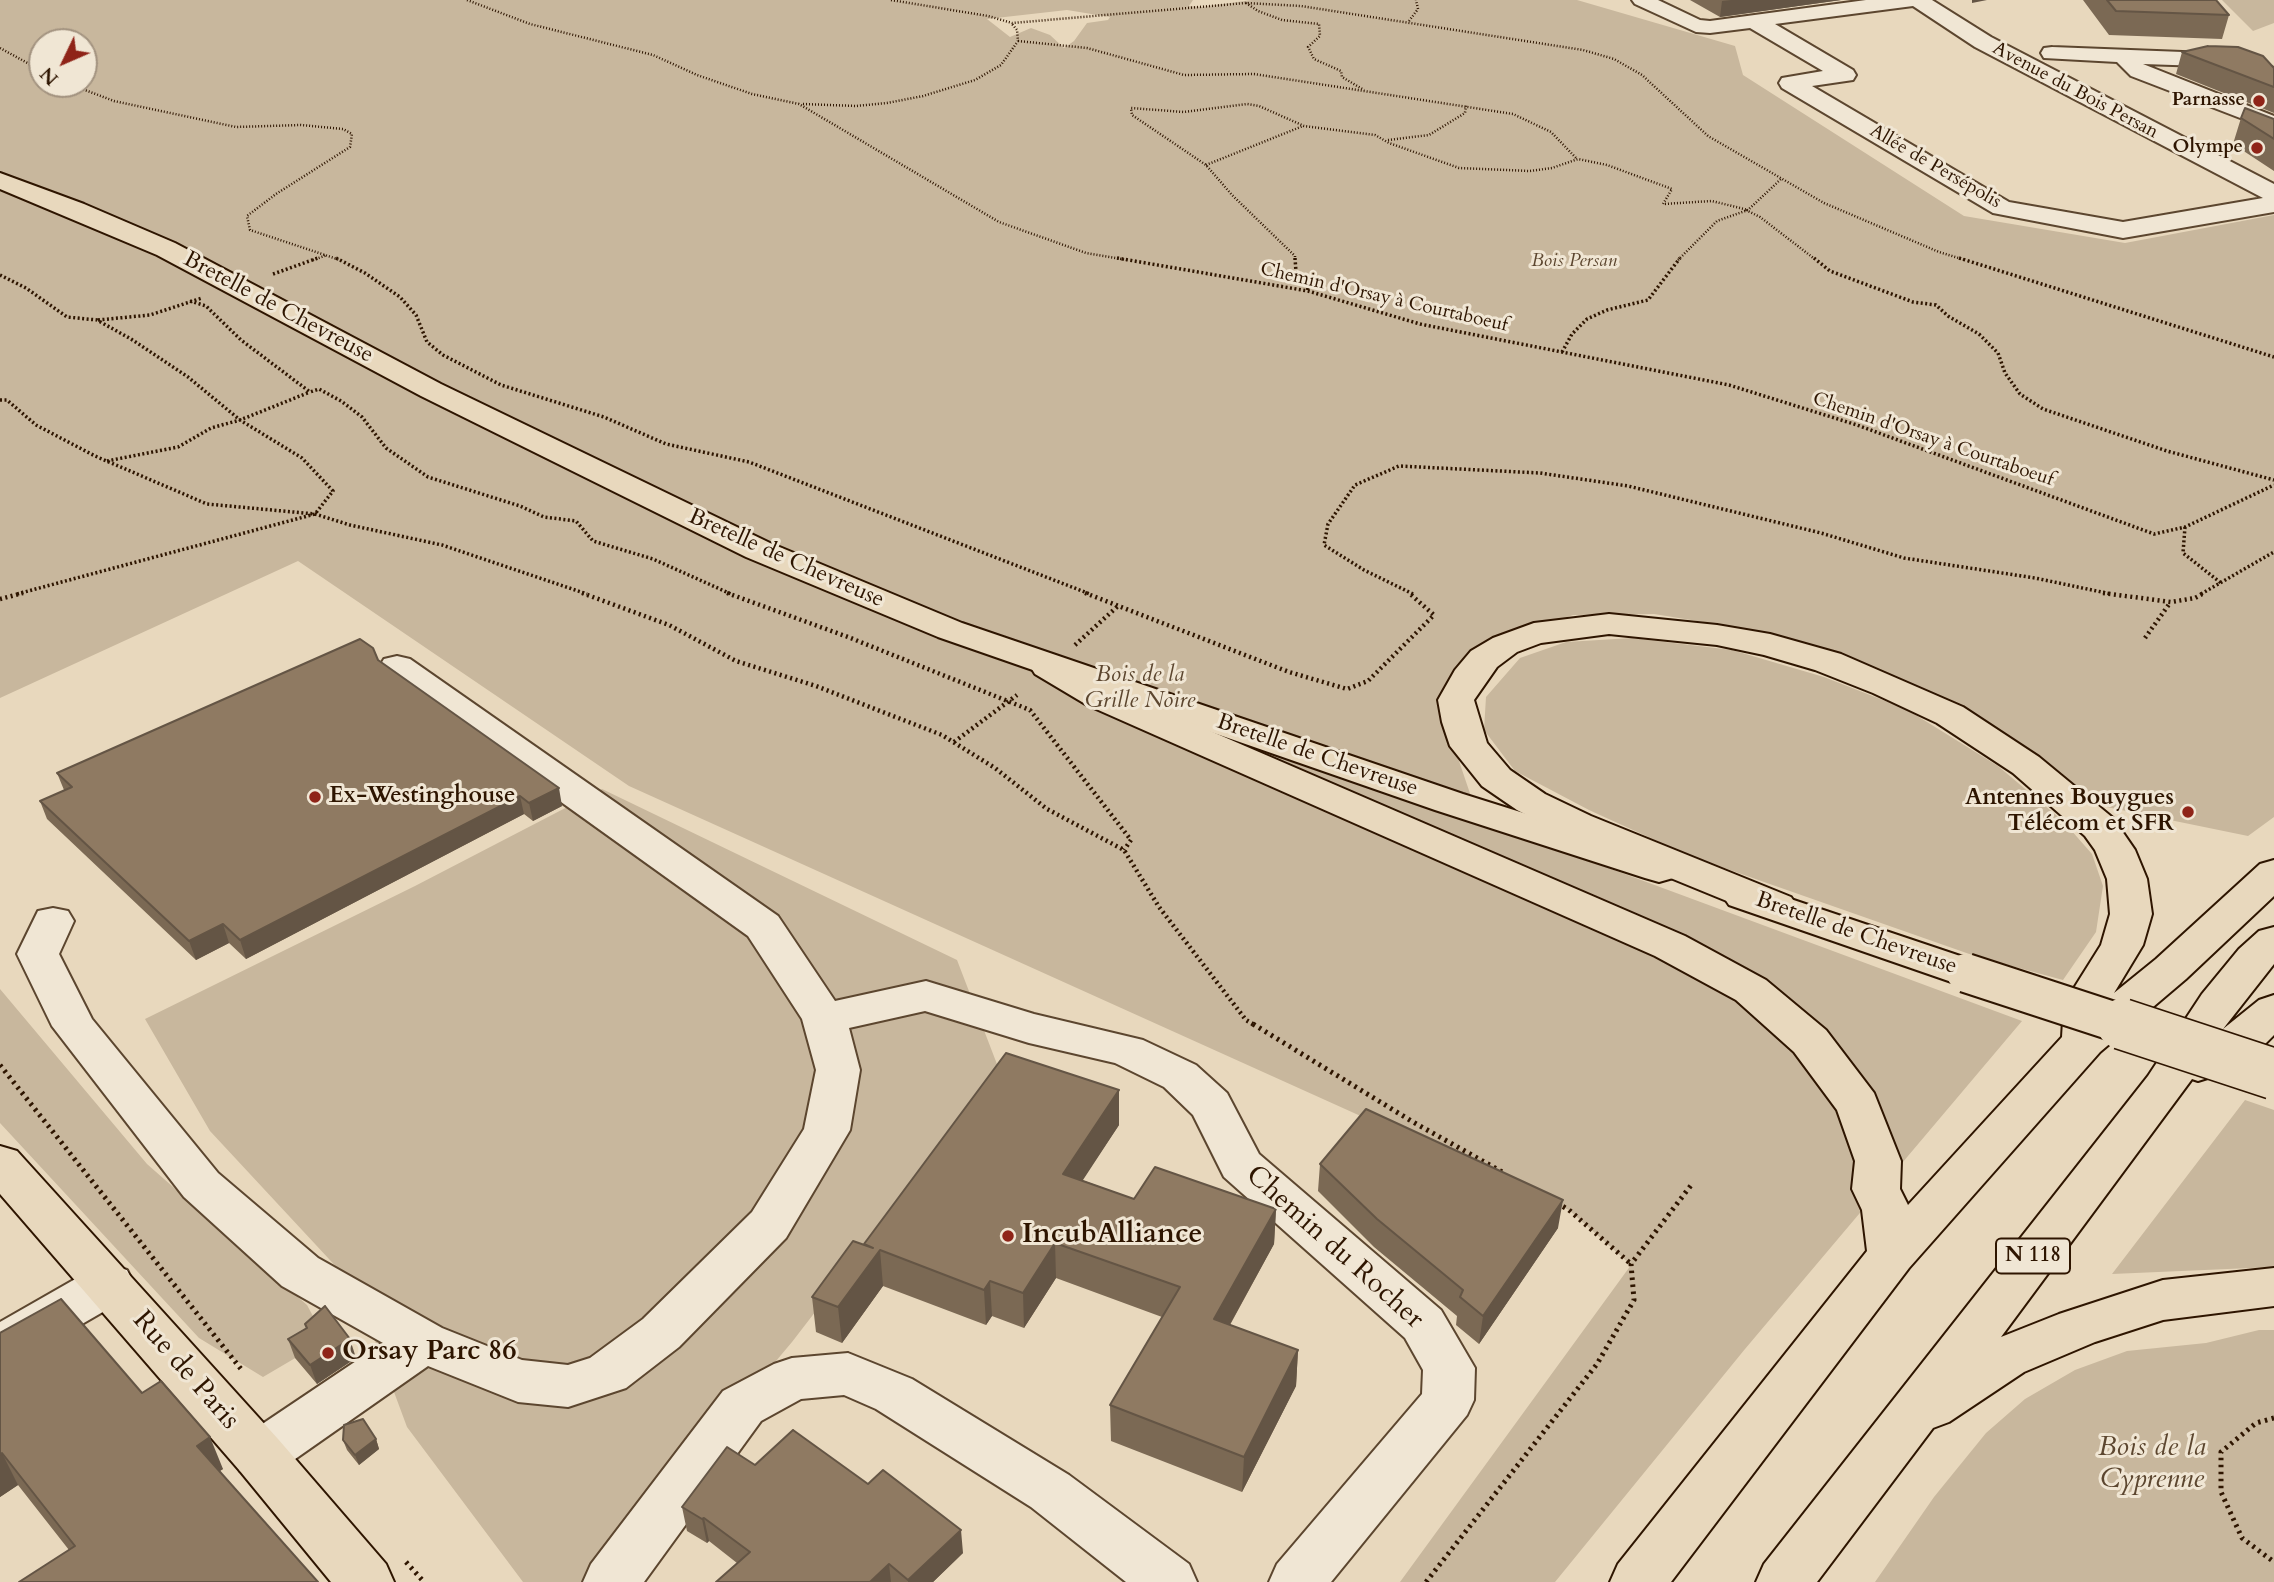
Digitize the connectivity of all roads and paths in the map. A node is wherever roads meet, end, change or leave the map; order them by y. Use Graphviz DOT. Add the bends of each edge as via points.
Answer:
graph roads {
  1 [pos="467,0"];
  2 [pos="891,0"];
  3 [pos="1416,0"];
  4 [pos="1642,0"];
  5 [pos="1912,0"];
  6 [pos="1918,0"];
  7 [pos="1246,3"];
  8 [pos="1862,3"];
  9 [pos="1409,21"];
  10 [pos="1754,21"];
  11 [pos="1012,23"];
  12 [pos="1018,41"];
  13 [pos="0,48"];
  14 [pos="2119,54"];
  15 [pos="28,64"];
  16 [pos="2274,75"];
  17 [pos="2120,89"];
  18 [pos="1365,91"];
  19 [pos="98,96"];
  20 [pos="799,104"];
  21 [pos="1466,106"];
  22 [pos="2274,124"];
  23 [pos="1304,126"];
  24 [pos="1388,140"];
  25 [pos="1578,159"];
  26 [pos="1206,165"];
  27 [pos="1781,179"];
  28 [pos="0,180"];
  29 [pos="2274,194"];
  30 [pos="2274,204"];
  31 [pos="1728,205"];
  32 [pos="1748,210"];
  33 [pos="1740,211"];
  34 [pos="328,254"];
  35 [pos="272,274"];
  36 [pos="0,275"];
  37 [pos="1308,291"];
  38 [pos="97,320"];
  39 [pos="1562,352"];
  40 [pos="2274,357"];
  41 [pos="310,392"];
  42 [pos="0,400"];
  43 [pos="240,420"];
  44 [pos="107,461"];
  45 [pos="2274,483"];
  46 [pos="315,514"];
  47 [pos="2185,527"];
  48 [pos="2274,552"];
  49 [pos="2221,583"];
  50 [pos="0,598"];
  51 [pos="2171,602"];
  52 [pos="1118,606"];
  53 [pos="2145,638"];
  54 [pos="1062,655"];
  55 [pos="397,667"];
  56 [pos="1017,695"];
  57 [pos="1010,702"];
  58 [pos="954,742"];
  59 [pos="1124,850"];
  60 [pos="2274,873"];
  61 [pos="1776,906"];
  62 [pos="53,920"];
  63 [pos="2274,941"];
  64 [pos="2274,1010"];
  65 [pos="824,1018"];
  66 [pos="2084,1041"];
  67 [pos="0,1065"];
  68 [pos="2274,1074"];
  69 [pos="2164,1087"];
  70 [pos="0,1163"];
  71 [pos="1509,1176"];
  72 [pos="1692,1184"];
  73 [pos="1545,1196"];
  74 [pos="1892,1255"];
  75 [pos="1631,1264"];
  76 [pos="109,1284"];
  77 [pos="2274,1287"];
  78 [pos="424,1342"];
  79 [pos="0,1347"];
  80 [pos="233,1357"];
  81 [pos="2274,1418"];
  82 [pos="1902,1426"];
  83 [pos="259,1455"];
  84 [pos="2274,1562"];
  85 [pos="366,1582"];
  86 [pos="611,1582"];
  87 [pos="1169,1582"];
  88 [pos="1297,1582"];
  89 [pos="1426,1582"];
  90 [pos="1638,1582"];
  91 [pos="1784,1582"];
  1 -- 20 [label="path, Chemin d'Orsay à Courtaboeuf" via="530,24 653,55 741,90"];
  2 -- 11 [label="path"];
  3 -- 9 [label="path" via="1418,9"];
  4 -- 10 [label="street" via="1696,26"];
  5 -- 8 [label="street"];
  6 -- 29 [label="street, Avenue du Bois Persan" via="1983,42"];
  7 -- 9 [label="path"];
  7 -- 11 [label="path"];
  7 -- 18 [label="path" via="1282,20 1319,24 1320,36 1308,47 1314,59 1340,71"];
  8 -- 10 [label="street"];
  9 -- 27 [label="path" via="1554,44 1614,60 1642,75 1708,136"];
  10 -- 30 [label="street, Allée de Persépolis" via="1845,75 1790,83 2002,208 2123,230"];
  11 -- 12 [label="path"];
  12 -- 18 [label="path" via="1087,48 1184,75 1254,74"];
  12 -- 20 [label="path" via="1001,65 984,75 923,96 856,106"];
  13 -- 15 [label="path"];
  14 -- 16 [label="street" via="2235,61"];
  14 -- 17 [label="street" via="2052,52"];
  14 -- 22 [label="street" via="2139,71"];
  18 -- 21 [label="path"];
  19 -- 34 [label="path" via="236,127 301,125 352,134 350,147 247,216 250,230"];
  20 -- 37 [label="path, Chemin d'Orsay à Courtaboeuf" via="999,222 1024,232 1086,253"];
  21 -- 24 [label="path" via="1465,113 1429,135"];
  21 -- 25 [label="path" via="1529,121 1551,132"];
  23 -- 25 [label="path" via="1360,131 1459,168 1530,171"];
  23 -- 26 [label="path"];
  23 -- 26 [label="path" via="1247,104 1184,113 1131,108 1132,115"];
  25 -- 31 [label="path" via="1672,189 1663,204 1696,200"];
  26 -- 37 [label="path" via="1295,256 1296,272 1307,279"];
  27 -- 32 [label="path"];
  27 -- 40 [label="path" via="1824,203 1939,252"];
  28 -- 54 [label="main road, Bretelle de Chevreuse" via="166,250 431,390 758,550 950,630"];
  31 -- 32 [label="path"];
  31 -- 33 [label="path"];
  32 -- 33 [label="path"];
  32 -- 45 [label="path" via="1830,271 1913,302 1936,305 1979,334 1998,353 2020,394 2043,409"];
  33 -- 39 [label="path" via="1717,221 1676,262 1648,300 1587,319"];
  34 -- 35 [label="path"];
  34 -- 52 [label="path" via="400,297 416,315 427,342 443,355 501,385 604,417 666,444 749,462"];
  36 -- 38 [label="path" via="67,317"];
  37 -- 39 [label="path, Chemin d'Orsay à Courtaboeuf" via="1420,324"];
  38 -- 41 [label="path" via="150,314 190,301 206,306 241,340"];
  38 -- 43 [label="path" via="188,377"];
  39 -- 47 [label="path, Chemin d'Orsay à Courtaboeuf" via="1729,385 1857,425 2154,534"];
  41 -- 43 [label="path"];
  41 -- 57 [label="path" via="319,389 341,401 362,417 386,448 428,477 544,517 576,521 593,541 653,559 737,597"];
  42 -- 44 [label="path" via="7,400 36,425"];
  43 -- 44 [label="path" via="211,428 178,447"];
  43 -- 46 [label="path" via="302,458 333,491"];
  44 -- 46 [label="path" via="207,504"];
  45 -- 47 [label="path"];
  46 -- 50 [label="path"];
  46 -- 58 [label="path" via="442,545 543,578 669,625 736,661 816,686"];
  47 -- 49 [label="path" via="2183,553"];
  48 -- 49 [label="path"];
  49 -- 51 [label="path" via="2195,597"];
  51 -- 52 [label="path" via="1904,558 1628,486 1540,473 1399,466 1355,485 1328,524 1324,545 1416,596 1434,615 1368,681 1346,689 1289,672"];
  51 -- 53 [label="path"];
  52 -- 54 [label="path"];
  54 -- 61 [label="main road, Bretelle de Chevreuse" via="1449,802"];
  54 -- 74 [label="main road" via="1100,697 1671,946 1751,990 1810,1041 1858,1105 1878,1161 1876,1189 1886,1210"];
  55 -- 65 [label="street" via="763,926"];
  56 -- 57 [label="path"];
  57 -- 58 [label="path"];
  57 -- 59 [label="path" via="1030,710 1131,840"];
  58 -- 59 [label="path" via="1047,809"];
  59 -- 71 [label="path" via="1159,907 1246,1020"];
  60 -- 66 [label="main road" via="2171,969"];
  61 -- 66 [label="main road" via="1577,825 1496,778 1469,747 1460,722 1456,700 1468,678 1484,659 1534,633 1620,625 1770,645 1828,662 1950,715 2026,765 2099,827 2127,879 2131,914 2122,945 2087,1004"];
  61 -- 68 [label="main road, Bretelle de Chevreuse, bridge"];
  62 -- 78 [label="street" via="38,954 74,1026 201,1185 300,1272"];
  63 -- 69 [label="main road, N 118" via="2217,1004"];
  64 -- 69 [label="main road" via="2247,1035"];
  65 -- 78 [label="street" via="838,1070 827,1130 769,1225 661,1333 608,1373 568,1386 518,1381"];
  65 -- 88 [label="street, Chemin du Rocher" via="926,996 1029,1028 1127,1051 1180,1076 1210,1105 1241,1165 1423,1325 1449,1368 1448,1400"];
  66 -- 74 [label="main road"];
  67 -- 80 [label="path"];
  69 -- 82 [label="main road, N 118"];
  70 -- 76 [label="main road, Rue de Paris"];
  72 -- 75 [label="path"];
  73 -- 75 [label="path" via="1569,1210"];
  74 -- 90 [label="main road"];
  75 -- 89 [label="path" via="1634,1300 1597,1364"];
  76 -- 79 [label="street"];
  76 -- 83 [label="main road, Rue de Paris"];
  77 -- 82 [label="main road" via="2163,1300 2077,1328 2006,1357"];
  78 -- 83 [label="street"];
  81 -- 84 [label="path" via="2256,1423 2221,1452 2221,1492 2242,1538"];
  82 -- 91 [label="main road, N 118"];
  83 -- 85 [label="main road, Rue de Paris"];
  86 -- 87 [label="street" via="742,1406 792,1379 848,1374 894,1394 1050,1491"];
}
